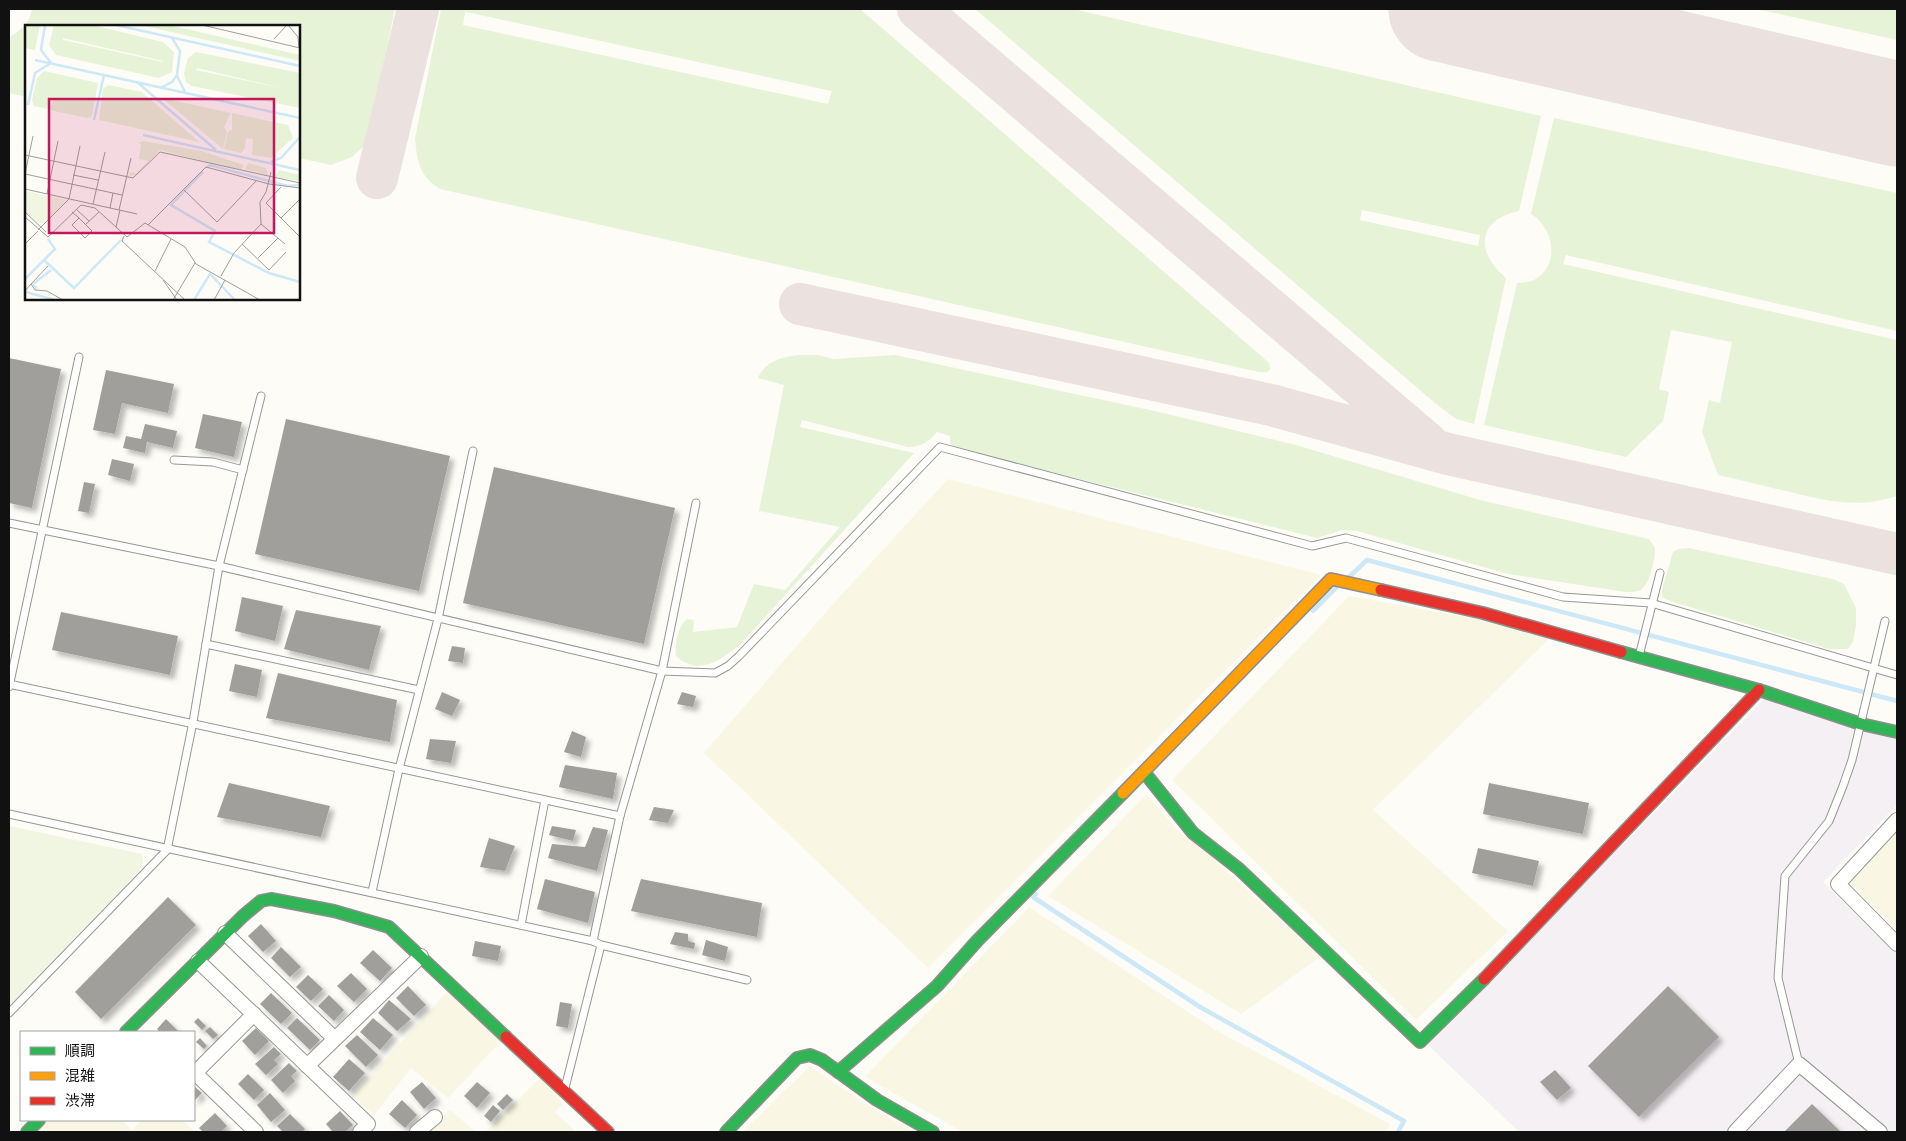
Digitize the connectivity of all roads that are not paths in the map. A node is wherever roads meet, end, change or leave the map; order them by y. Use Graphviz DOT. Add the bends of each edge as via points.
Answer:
graph roads {
  1 [pos="79,357"];
  2 [pos="261,396"];
  3 [pos="473,451"];
  4 [pos="174,460"];
  5 [pos="243,470"];
  6 [pos="696,503"];
  7 [pos="9,523"];
  8 [pos="43,529"];
  9 [pos="219,566"];
  10 [pos="1660,573"];
  11 [pos="1651,603"];
  12 [pos="438,619"];
  13 [pos="1885,621"];
  14 [pos="206,644"];
  15 [pos="1639,656"];
  16 [pos="1874,668"];
  17 [pos="662,671"];
  18 [pos="1897,675"];
  19 [pos="9,685"];
  20 [pos="419,690"];
  21 [pos="1759,690"];
  22 [pos="193,722"];
  23 [pos="1861,724"];
  24 [pos="1897,732"];
  25 [pos="399,769"];
  26 [pos="1144,772"];
  27 [pos="545,800"];
  28 [pos="9,814"];
  29 [pos="620,816"];
  30 [pos="1897,820"];
  31 [pos="167,850"];
  32 [pos="372,892"];
  33 [pos="521,925"];
  34 [pos="225,934"];
  35 [pos="593,941"];
  36 [pos="1897,944"];
  37 [pos="601,945"];
  38 [pos="421,956"];
  39 [pos="198,961"];
  40 [pos="747,980"];
  41 [pos="9,1013"];
  42 [pos="254,1014"];
  43 [pos="127,1031"];
  44 [pos="335,1039"];
  45 [pos="1799,1064"];
  46 [pos="307,1066"];
  47 [pos="838,1072"];
  48 [pos="564,1091"];
  49 [pos="435,1117"];
  50 [pos="38,1121"];
  51 [pos="368,1130"];
  52 [pos="26,1132"];
  53 [pos="256,1132"];
  54 [pos="417,1132"];
  55 [pos="608,1132"];
  56 [pos="726,1132"];
  57 [pos="933,1132"];
  58 [pos="1734,1132"];
  59 [pos="1880,1132"];
  1 -- 8 [label="lane"];
  2 -- 5 [label="lane"];
  3 -- 12 [label="lane"];
  4 -- 5 [label="lane" via="213,462"];
  5 -- 9 [label="lane"];
  6 -- 17 [label="lane"];
  7 -- 8 [label="lane"];
  8 -- 9 [label="lane"];
  8 -- 19 [label="lane"];
  9 -- 12 [label="lane"];
  9 -- 14 [label="lane"];
  10 -- 11 [label="lane"];
  11 -- 15 [label="lane"];
  11 -- 16 [label="lane"];
  11 -- 17 [label="lane" via="1563,597 1346,538 1312,546 940,447 728,666 715,673"];
  12 -- 17 [label="lane"];
  12 -- 20 [label="lane"];
  13 -- 16 [label="lane"];
  14 -- 20 [label="lane"];
  14 -- 22 [label="lane"];
  15 -- 21 [label="street"];
  15 -- 26 [label="street" via="1483,613 1331,579"];
  16 -- 18 [label="lane"];
  16 -- 23 [label="lane"];
  17 -- 29 [label="lane"];
  19 -- 22 [label="lane"];
  20 -- 25 [label="lane"];
  21 -- 23 [label="street"];
  21 -- 26 [label="street" via="1420,1042 1239,869 1193,833"];
  22 -- 25 [label="lane"];
  22 -- 31 [label="lane"];
  23 -- 24 [label="street"];
  23 -- 45 [label="lane" via="1852,760 1829,821 1785,876 1778,978"];
  25 -- 27 [label="lane"];
  25 -- 32 [label="lane"];
  26 -- 47 [label="street" via="937,986"];
  27 -- 29 [label="lane"];
  27 -- 33 [label="lane"];
  28 -- 31 [label="lane"];
  29 -- 35 [label="lane"];
  30 -- 36 [label="street" via="1838,884"];
  31 -- 32 [label="lane"];
  31 -- 41 [label="lane"];
  32 -- 33 [label="lane"];
  33 -- 35 [label="lane"];
  34 -- 38 [label="street" via="242,916 262,901 271,899 334,911 389,928"];
  34 -- 39 [label="street"];
  34 -- 44 [label="street"];
  35 -- 37 [label="lane"];
  37 -- 40 [label="lane"];
  37 -- 48 [label="lane"];
  38 -- 44 [label="street"];
  38 -- 48 [label="street"];
  39 -- 42 [label="street"];
  39 -- 43 [label="street"];
  42 -- 46 [label="street"];
  42 -- 53 [label="street" via="195,1073"];
  44 -- 46 [label="street"];
  45 -- 58 [label="street"];
  45 -- 59 [label="street"];
  46 -- 51 [label="street"];
  47 -- 56 [label="street" via="810,1054 797,1058"];
  47 -- 57 [label="street" via="877,1100"];
  48 -- 55 [label="street"];
  49 -- 54 [label="street"];
  50 -- 52 [label="street"];
}
